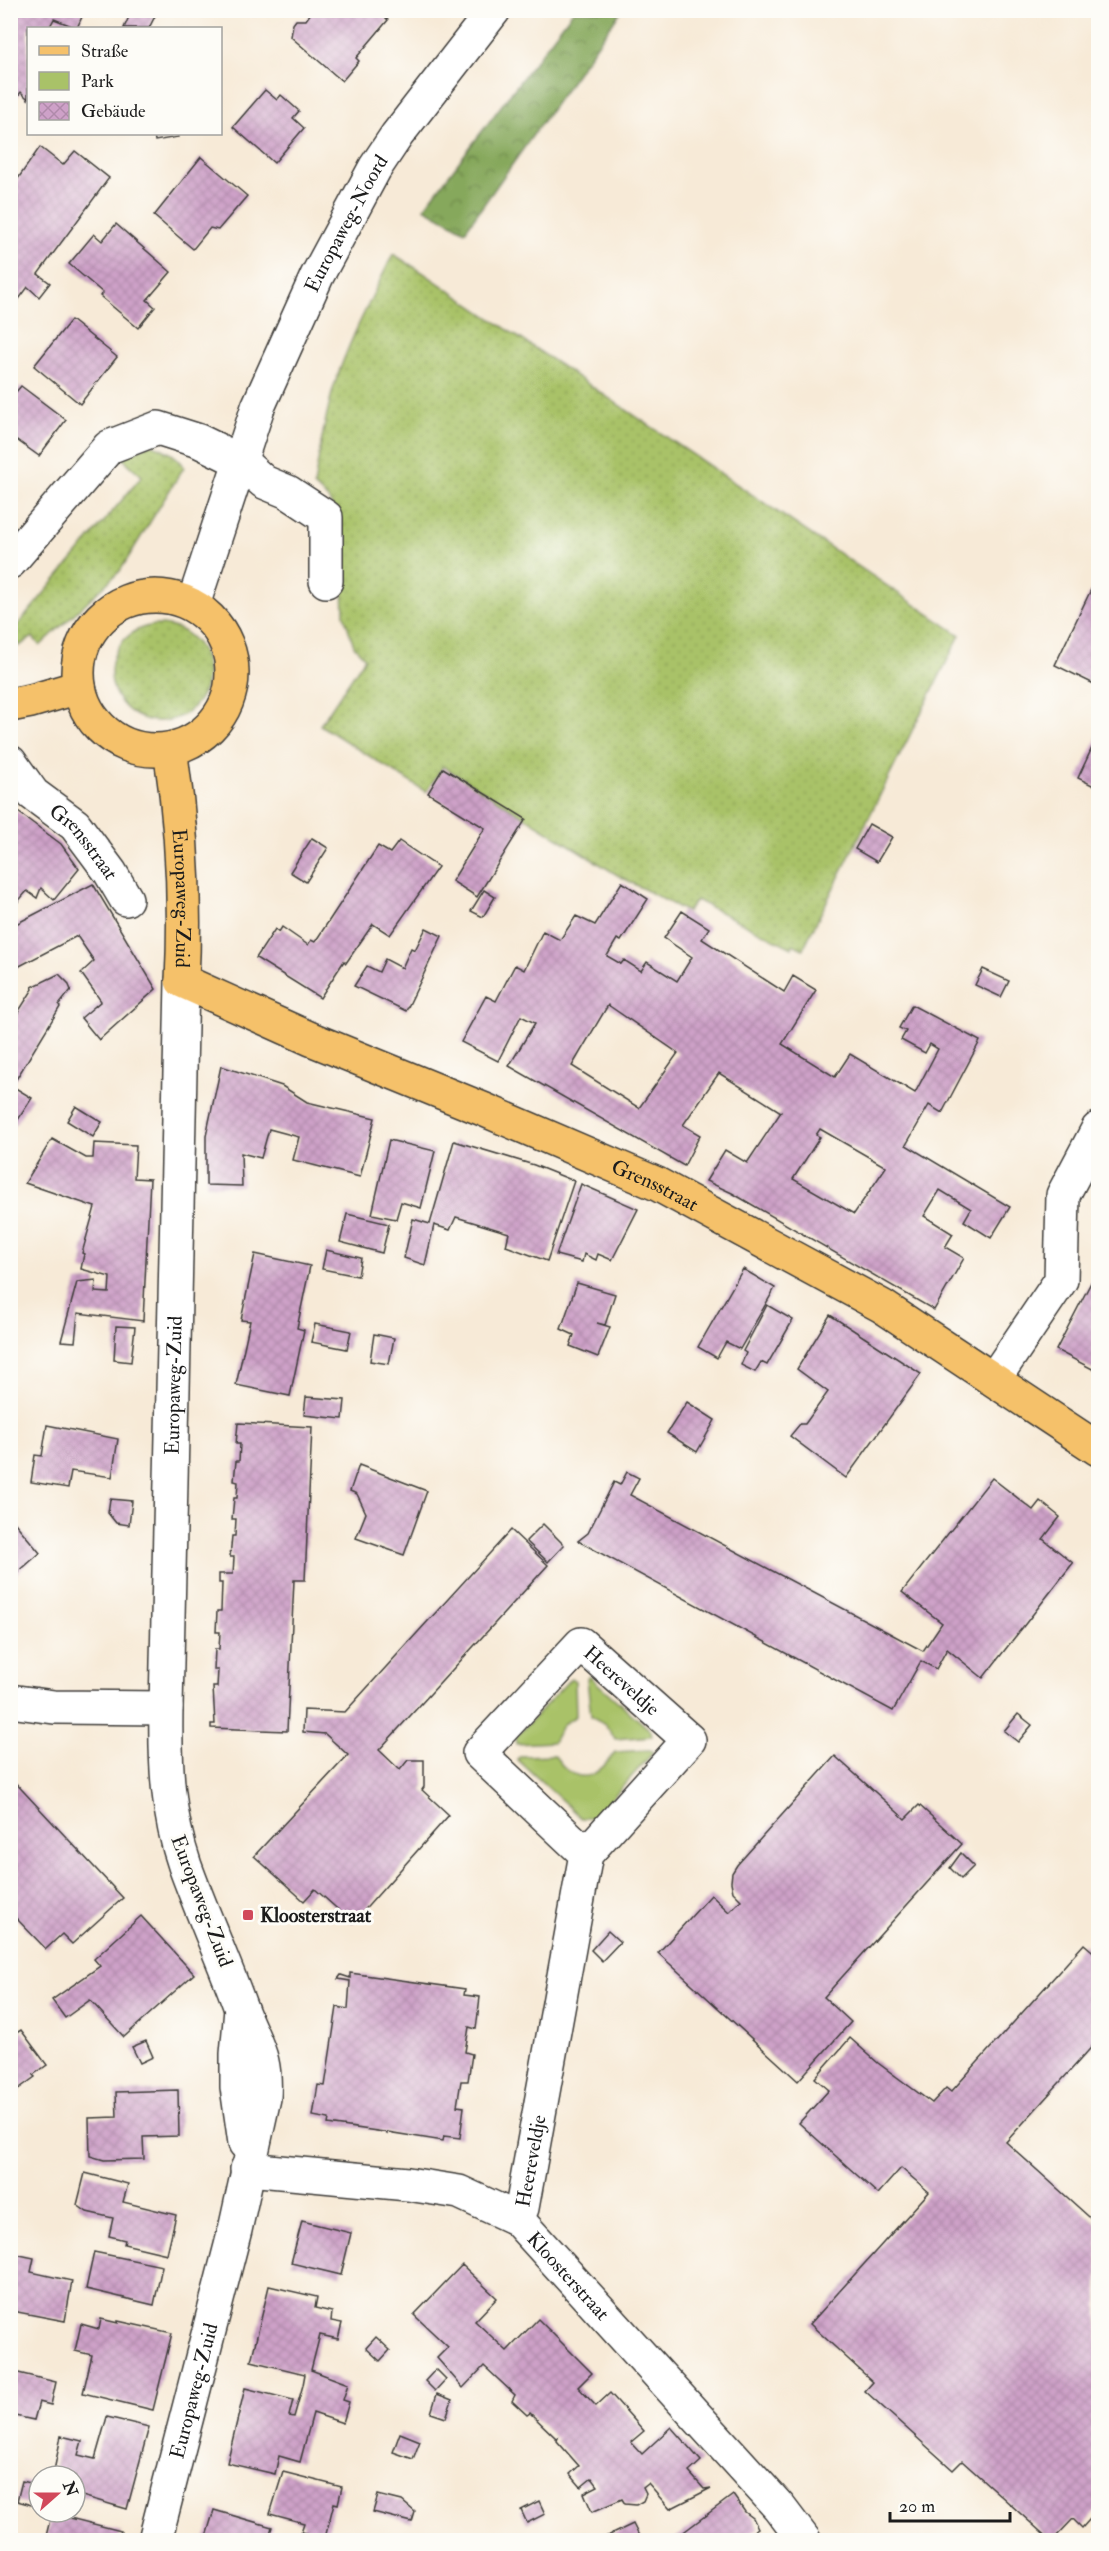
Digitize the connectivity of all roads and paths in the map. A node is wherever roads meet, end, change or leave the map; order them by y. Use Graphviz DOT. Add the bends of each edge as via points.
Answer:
graph roads {
  1 [pos="494,10"];
  2 [pos="240,461"];
  3 [pos="10,562"];
  4 [pos="326,581"];
  5 [pos="193,605"];
  6 [pos="79,687"];
  7 [pos="10,705"];
  8 [pos="170,749"];
  9 [pos="10,762"];
  10 [pos="126,899"];
  11 [pos="182,981"];
  12 [pos="1098,1129"];
  13 [pos="994,1379"];
  14 [pos="1098,1449"];
  15 [pos="10,1701"];
  16 [pos="166,1708"];
  17 [pos="586,1854"];
  18 [pos="247,2169"];
  19 [pos="517,2219"];
  20 [pos="155,2541"];
  21 [pos="804,2541"];
  1 -- 2 [label="street, Europaweg-Noord" via="375,168 281,352"];
  2 -- 3 [label="street" via="200,441 158,428 108,447"];
  2 -- 4 [label="street" via="264,482 288,492 326,518"];
  2 -- 5 [label="street, Europaweg-Noord"];
  5 -- 6 [label="main road" via="155,595 118,604 88,632 77,668"];
  5 -- 8 [label="main road" via="208,616 228,648 231,686 226,704 212,724 193,740"];
  6 -- 7 [label="main road"];
  6 -- 8 [label="main road" via="86,708 116,740 133,747"];
  8 -- 11 [label="main road, Europaweg-Zuid" via="183,854"];
  9 -- 10 [label="street, Grensstraat" via="33,794 75,825"];
  11 -- 13 [label="main road, Grensstraat" via="657,1184 882,1306"];
  11 -- 16 [label="street, Europaweg-Zuid"];
  12 -- 13 [label="street" via="1063,1195 1061,1280"];
  13 -- 14 [label="main road, Grensstraat"];
  15 -- 16 [label="street" via="54,1707"];
  16 -- 18 [label="street, Europaweg-Zuid" via="168,1795 177,1841 241,2009 237,2087"];
  17 -- 17 [label="street, Heereveldje" via="479,1753 581,1644 689,1740"];
  17 -- 19 [label="street, Heereveldje"];
  18 -- 19 [label="street, Kloosterstraat" via="459,2192"];
  18 -- 20 [label="street, Europaweg-Zuid" via="200,2373"];
  19 -- 21 [label="street, Kloosterstraat" via="779,2507"];
}
